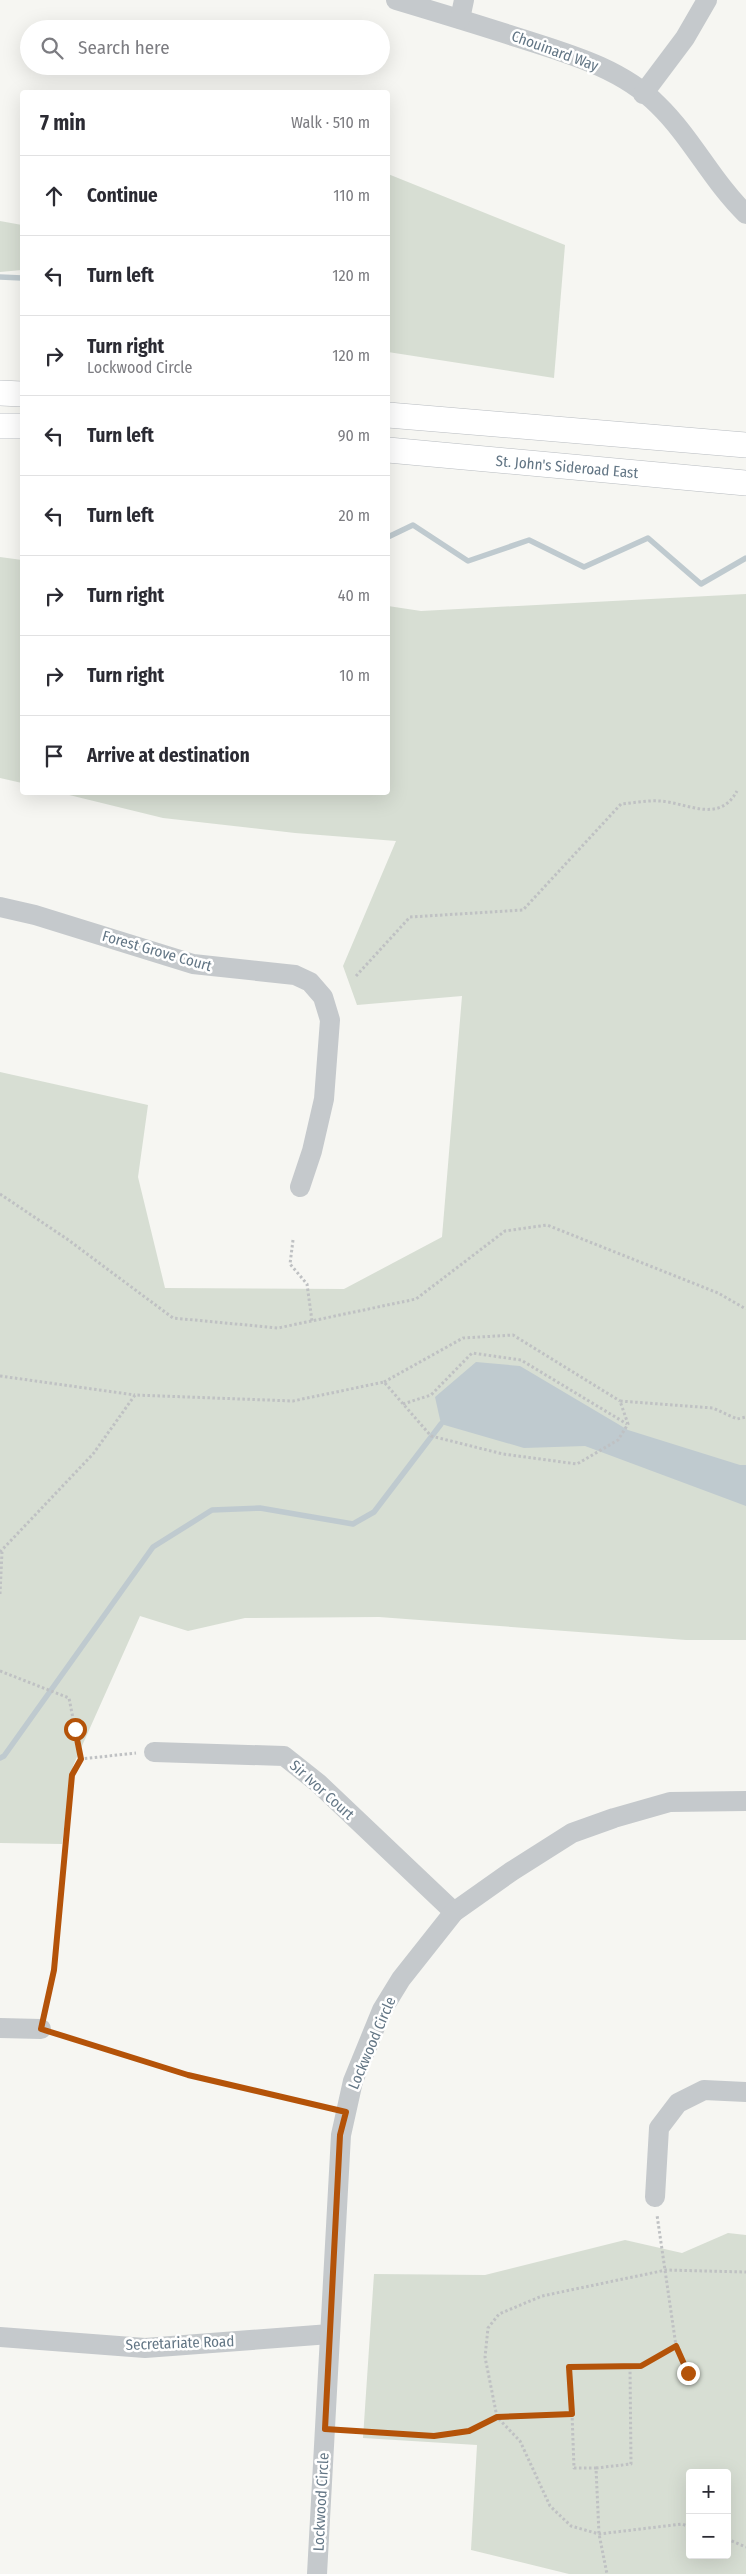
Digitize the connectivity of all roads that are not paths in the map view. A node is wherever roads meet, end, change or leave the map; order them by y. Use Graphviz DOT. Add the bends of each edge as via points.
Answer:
graph roads {
  1 [pos="396,0"];
  2 [pos="707,0"];
  3 [pos="462,10"];
  4 [pos="643,94"];
  5 [pos="746,214"];
  6 [pos="0,393"];
  7 [pos="20,394"];
  8 [pos="390,415"];
  9 [pos="0,426"];
  10 [pos="20,426"];
  11 [pos="746,445"];
  12 [pos="390,450"];
  13 [pos="746,484"];
  14 [pos="0,907"];
  15 [pos="300,1187"];
  16 [pos="154,1752"];
  17 [pos="746,1801"];
  18 [pos="454,1912"];
  19 [pos="0,2028"];
  20 [pos="41,2029"];
  21 [pos="746,2092"];
  22 [pos="655,2197"];
  23 [pos="330,2334"];
  24 [pos="0,2337"];
  25 [pos="317,2574"];
  1 -- 3 [label="street, Chouinard Way"];
  2 -- 4 [label="street" via="685,38"];
  3 -- 4 [label="street, Chouinard Way" via="590,62"];
  4 -- 5 [label="street, Chouinard Way" via="671,119 726,195"];
  6 -- 7 [label="main road"];
  8 -- 11 [label="main road"];
  9 -- 10 [label="main road"];
  12 -- 13 [label="main road, St. John's Sideroad East"];
  14 -- 15 [label="street, Forest Grove Court" via="193,964 292,974 316,987 327,1004 330,1020 324,1099"];
  16 -- 18 [label="street, Sir Ivor Court" via="284,1756 318,1783"];
  17 -- 18 [label="street, Lockwood Circle" via="670,1802 572,1833"];
  18 -- 23 [label="street, Lockwood Circle" via="401,1979 382,2010 353,2081 340,2135"];
  19 -- 20 [label="street"];
  21 -- 22 [label="street" via="704,2090 678,2103 659,2128"];
  23 -- 24 [label="street, Secretariate Road" via="145,2348"];
  23 -- 25 [label="street, Lockwood Circle"];
}
